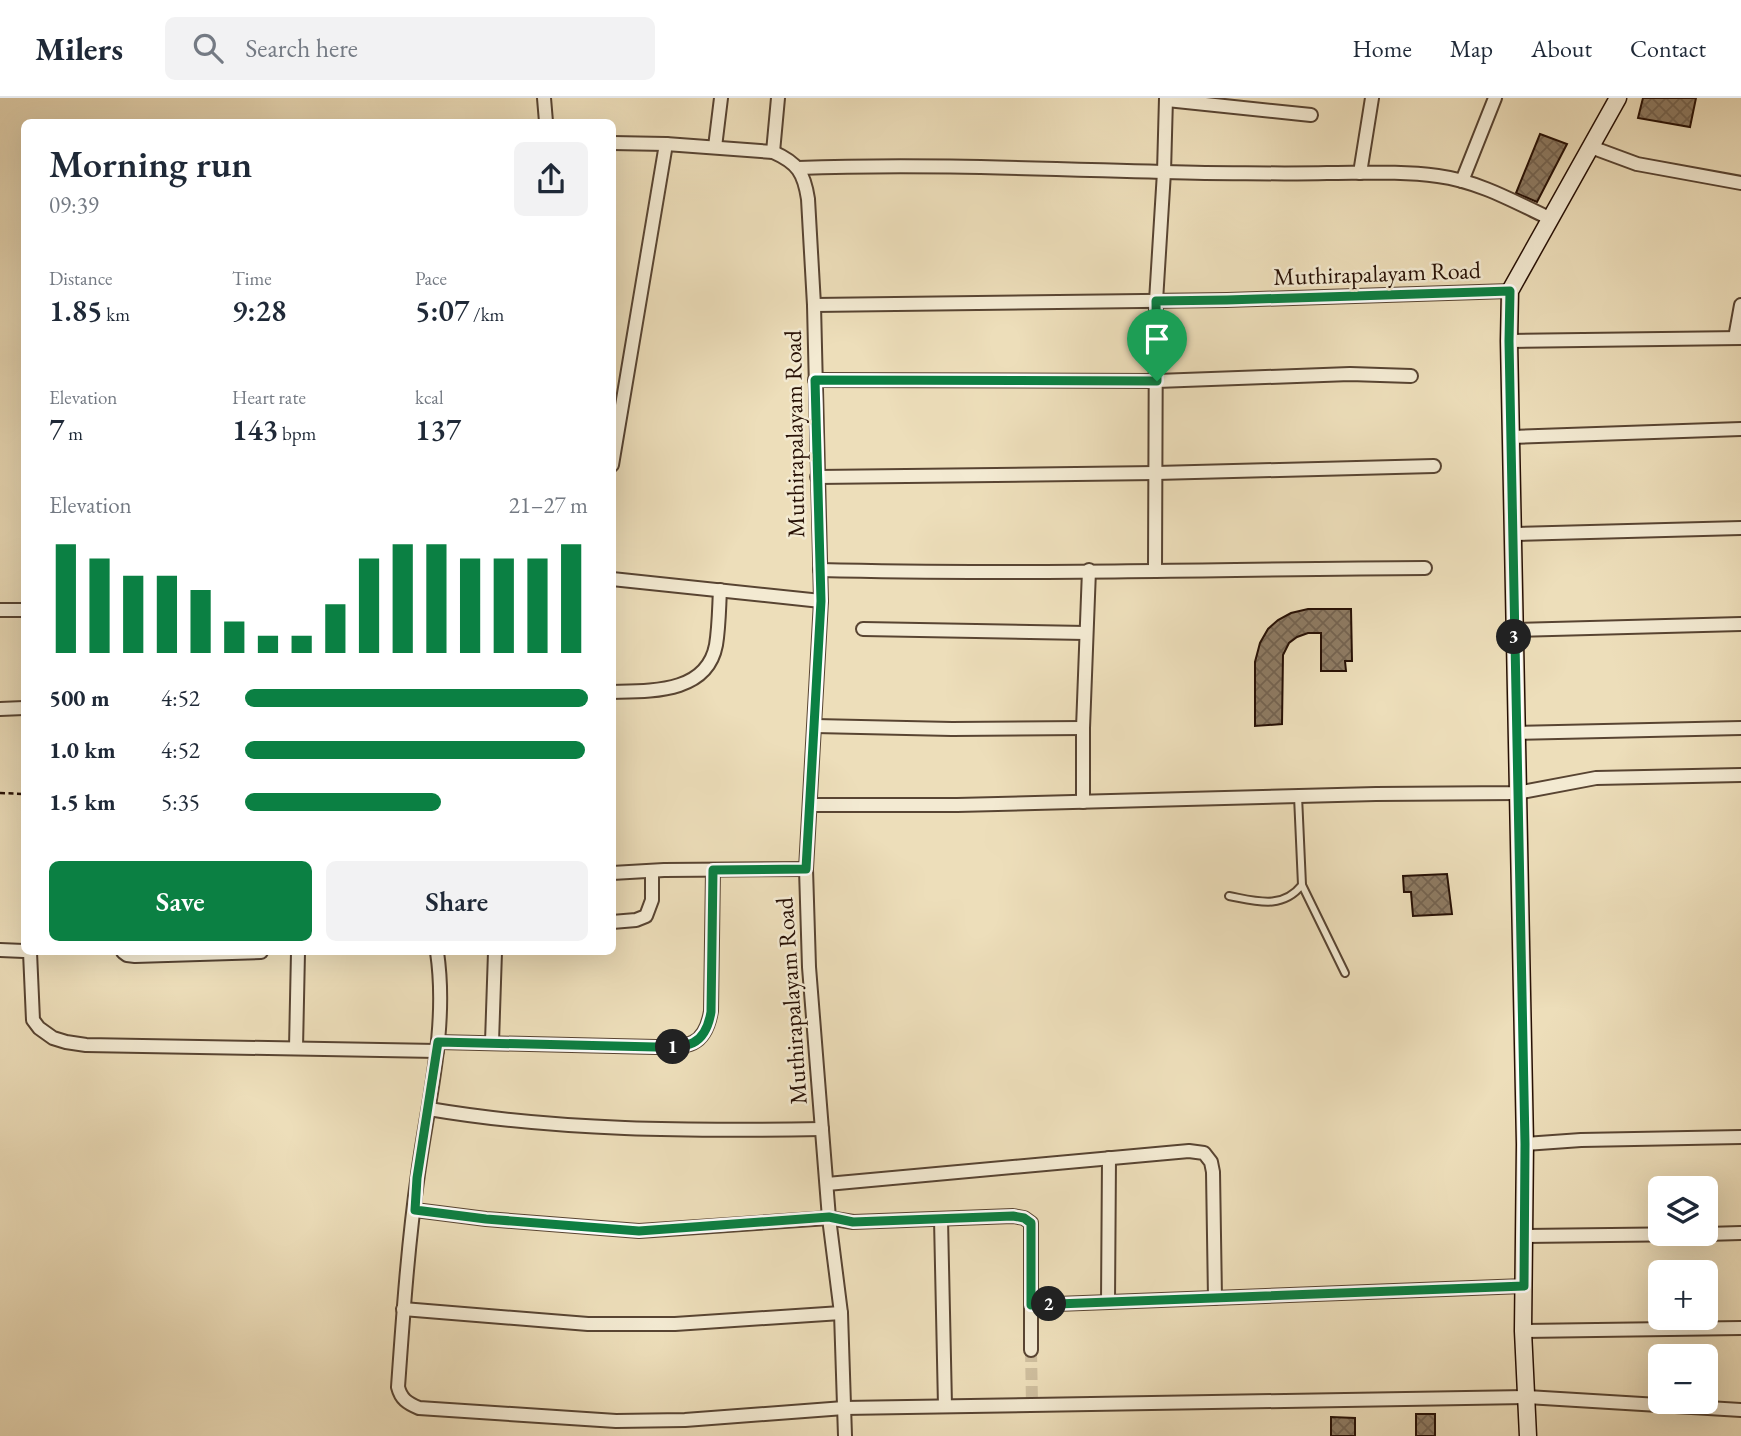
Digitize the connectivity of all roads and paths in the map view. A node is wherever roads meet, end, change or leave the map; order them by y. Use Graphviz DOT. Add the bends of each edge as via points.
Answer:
graph roads {
  1 [pos="544,98"];
  2 [pos="721,98"];
  3 [pos="778,98"];
  4 [pos="1372,98"];
  5 [pos="1495,98"];
  6 [pos="1618,98"];
  7 [pos="1166,99"];
  8 [pos="1311,115"];
  9 [pos="546,119"];
  10 [pos="616,144"];
  11 [pos="666,144"];
  12 [pos="1591,146"];
  13 [pos="715,147"];
  14 [pos="773,152"];
  15 [pos="798,168"];
  16 [pos="1164,172"];
  17 [pos="1360,173"];
  18 [pos="1462,181"];
  19 [pos="1741,183"];
  20 [pos="1551,219"];
  21 [pos="1510,291"];
  22 [pos="1156,301"];
  23 [pos="814,305"];
  24 [pos="1741,305"];
  25 [pos="1738,338"];
  26 [pos="1509,341"];
  27 [pos="1411,376"];
  28 [pos="815,380"];
  29 [pos="1157,381"];
  30 [pos="1741,429"];
  31 [pos="1511,437"];
  32 [pos="616,442"];
  33 [pos="1434,466"];
  34 [pos="1156,473"];
  35 [pos="817,477"];
  36 [pos="1741,528"];
  37 [pos="1514,534"];
  38 [pos="1425,568"];
  39 [pos="820,570"];
  40 [pos="1089,570"];
  41 [pos="1155,570"];
  42 [pos="616,579"];
  43 [pos="720,590"];
  44 [pos="821,601"];
  45 [pos="0,610"];
  46 [pos="21,610"];
  47 [pos="1741,624"];
  48 [pos="863,629"];
  49 [pos="1514,629"];
  50 [pos="1086,633"];
  51 [pos="616,692"];
  52 [pos="21,708"];
  53 [pos="0,709"];
  54 [pos="815,726"];
  55 [pos="1741,727"];
  56 [pos="1083,728"];
  57 [pos="1516,733"];
  58 [pos="1741,775"];
  59 [pos="0,793"];
  60 [pos="1517,793"];
  61 [pos="21,794"];
  62 [pos="1298,796"];
  63 [pos="1083,802"];
  64 [pos="810,805"];
  65 [pos="806,869"];
  66 [pos="713,870"];
  67 [pos="652,871"];
  68 [pos="616,873"];
  69 [pos="1303,885"];
  70 [pos="1228,896"];
  71 [pos="616,922"];
  72 [pos="0,950"];
  73 [pos="21,951"];
  74 [pos="30,955"];
  75 [pos="127,955"];
  76 [pos="166,955"];
  77 [pos="298,955"];
  78 [pos="437,955"];
  79 [pos="495,955"];
  80 [pos="1345,973"];
  81 [pos="492,1042"];
  82 [pos="438,1046"];
  83 [pos="296,1048"];
  84 [pos="429,1109"];
  85 [pos="822,1129"];
  86 [pos="1741,1137"];
  87 [pos="1525,1144"];
  88 [pos="1108,1158"];
  89 [pos="827,1184"];
  90 [pos="415,1210"];
  91 [pos="829,1217"];
  92 [pos="941,1219"];
  93 [pos="1741,1233"];
  94 [pos="1718,1234"];
  95 [pos="1648,1235"];
  96 [pos="1525,1236"];
  97 [pos="1524,1286"];
  98 [pos="1215,1298"];
  99 [pos="1108,1302"];
  100 [pos="1031,1305"];
  101 [pos="403,1309"];
  102 [pos="841,1313"];
  103 [pos="1741,1328"];
  104 [pos="1523,1331"];
  105 [pos="1031,1350"];
  106 [pos="1527,1397"];
  107 [pos="945,1406"];
  108 [pos="844,1408"];
  109 [pos="1741,1410"];
  110 [pos="845,1436"];
  111 [pos="1528,1436"];
  1 -- 9 [label="street"];
  2 -- 13 [label="street"];
  3 -- 14 [label="street"];
  4 -- 17 [label="street"];
  5 -- 18 [label="street"];
  6 -- 12 [label="street, Muthirapalayam Road"];
  7 -- 8 [label="street"];
  7 -- 16 [label="street"];
  10 -- 11 [label="street"];
  11 -- 13 [label="street"];
  11 -- 32 [label="street"];
  12 -- 19 [label="street" via="1637,164"];
  12 -- 20 [label="street, Muthirapalayam Road"];
  13 -- 14 [label="street"];
  14 -- 15 [label="street"];
  15 -- 16 [label="street" via="980,166"];
  15 -- 23 [label="street" via="808,199"];
  16 -- 17 [label="street"];
  16 -- 22 [label="street"];
  17 -- 18 [label="street"];
  18 -- 20 [label="street"];
  20 -- 21 [label="street, Muthirapalayam Road"];
  21 -- 22 [label="street, Muthirapalayam Road"];
  21 -- 26 [label="street"];
  22 -- 23 [label="street, Muthirapalayam Road"];
  22 -- 29 [label="street"];
  23 -- 28 [label="street, Muthirapalayam Road"];
  24 -- 25 [label="street"];
  25 -- 26 [label="street"];
  26 -- 31 [label="street"];
  27 -- 29 [label="street"];
  28 -- 29 [label="street"];
  28 -- 35 [label="street, Muthirapalayam Road"];
  29 -- 34 [label="street"];
  30 -- 31 [label="street"];
  31 -- 37 [label="street"];
  33 -- 34 [label="street"];
  34 -- 35 [label="street"];
  34 -- 41 [label="street"];
  35 -- 39 [label="street, Muthirapalayam Road"];
  36 -- 37 [label="street"];
  37 -- 49 [label="street"];
  38 -- 41 [label="street"];
  39 -- 40 [label="street"];
  39 -- 44 [label="street, Muthirapalayam Road"];
  40 -- 41 [label="street"];
  40 -- 50 [label="street"];
  42 -- 43 [label="street"];
  43 -- 44 [label="street"];
  43 -- 51 [label="street" via="716,644 705,672 669,688"];
  44 -- 54 [label="street, Muthirapalayam Road"];
  45 -- 46 [label="street"];
  47 -- 49 [label="street"];
  48 -- 50 [label="street"];
  49 -- 57 [label="street"];
  50 -- 56 [label="street"];
  52 -- 53 [label="street"];
  54 -- 56 [label="street"];
  54 -- 64 [label="street, Muthirapalayam Road"];
  55 -- 57 [label="street"];
  56 -- 63 [label="street"];
  57 -- 60 [label="street"];
  58 -- 60 [label="street" via="1596,778"];
  59 -- 61 [label="path"];
  60 -- 62 [label="street"];
  60 -- 87 [label="street"];
  62 -- 63 [label="street"];
  62 -- 69 [label="lane"];
  63 -- 64 [label="street"];
  64 -- 65 [label="street, Muthirapalayam Road"];
  65 -- 66 [label="street"];
  65 -- 85 [label="street, Muthirapalayam Road"];
  66 -- 67 [label="street"];
  66 -- 81 [label="street" via="711,1012 706,1034 674,1047"];
  67 -- 68 [label="street"];
  67 -- 71 [label="street" via="652,900 646,916"];
  69 -- 70 [label="lane" via="1281,901"];
  69 -- 80 [label="lane"];
  72 -- 73 [label="street"];
  74 -- 83 [label="street" via="33,1020 66,1042"];
  75 -- 76 [label="street"];
  77 -- 83 [label="street"];
  78 -- 82 [label="street"];
  79 -- 81 [label="street"];
  81 -- 82 [label="street"];
  82 -- 83 [label="street"];
  82 -- 84 [label="street"];
  84 -- 85 [label="street" via="586,1128"];
  84 -- 90 [label="street"];
  85 -- 89 [label="street, Muthirapalayam Road"];
  86 -- 87 [label="street"];
  87 -- 96 [label="street"];
  88 -- 89 [label="street"];
  88 -- 98 [label="street" via="1189,1151 1204,1153 1211,1162"];
  88 -- 99 [label="street"];
  89 -- 91 [label="street, Muthirapalayam Road"];
  90 -- 91 [label="street" via="639,1231"];
  90 -- 101 [label="street"];
  91 -- 92 [label="street" via="853,1222"];
  91 -- 102 [label="street, Muthirapalayam Road"];
  92 -- 100 [label="street" via="1013,1216 1031,1223"];
  92 -- 107 [label="street"];
  93 -- 94 [label="street"];
  95 -- 96 [label="street"];
  96 -- 97 [label="street"];
  97 -- 98 [label="street"];
  97 -- 104 [label="street"];
  98 -- 99 [label="street"];
  99 -- 100 [label="street"];
  100 -- 105 [label="street"];
  101 -- 102 [label="street" via="588,1324 674,1325"];
  101 -- 108 [label="street" via="398,1387 401,1397 419,1408 616,1421"];
  102 -- 108 [label="street, Muthirapalayam Road"];
  103 -- 104 [label="street"];
  104 -- 106 [label="street"];
  106 -- 107 [label="street"];
  106 -- 109 [label="street"];
  106 -- 111 [label="street"];
  107 -- 108 [label="street"];
  108 -- 110 [label="street, Muthirapalayam Road"];
}
